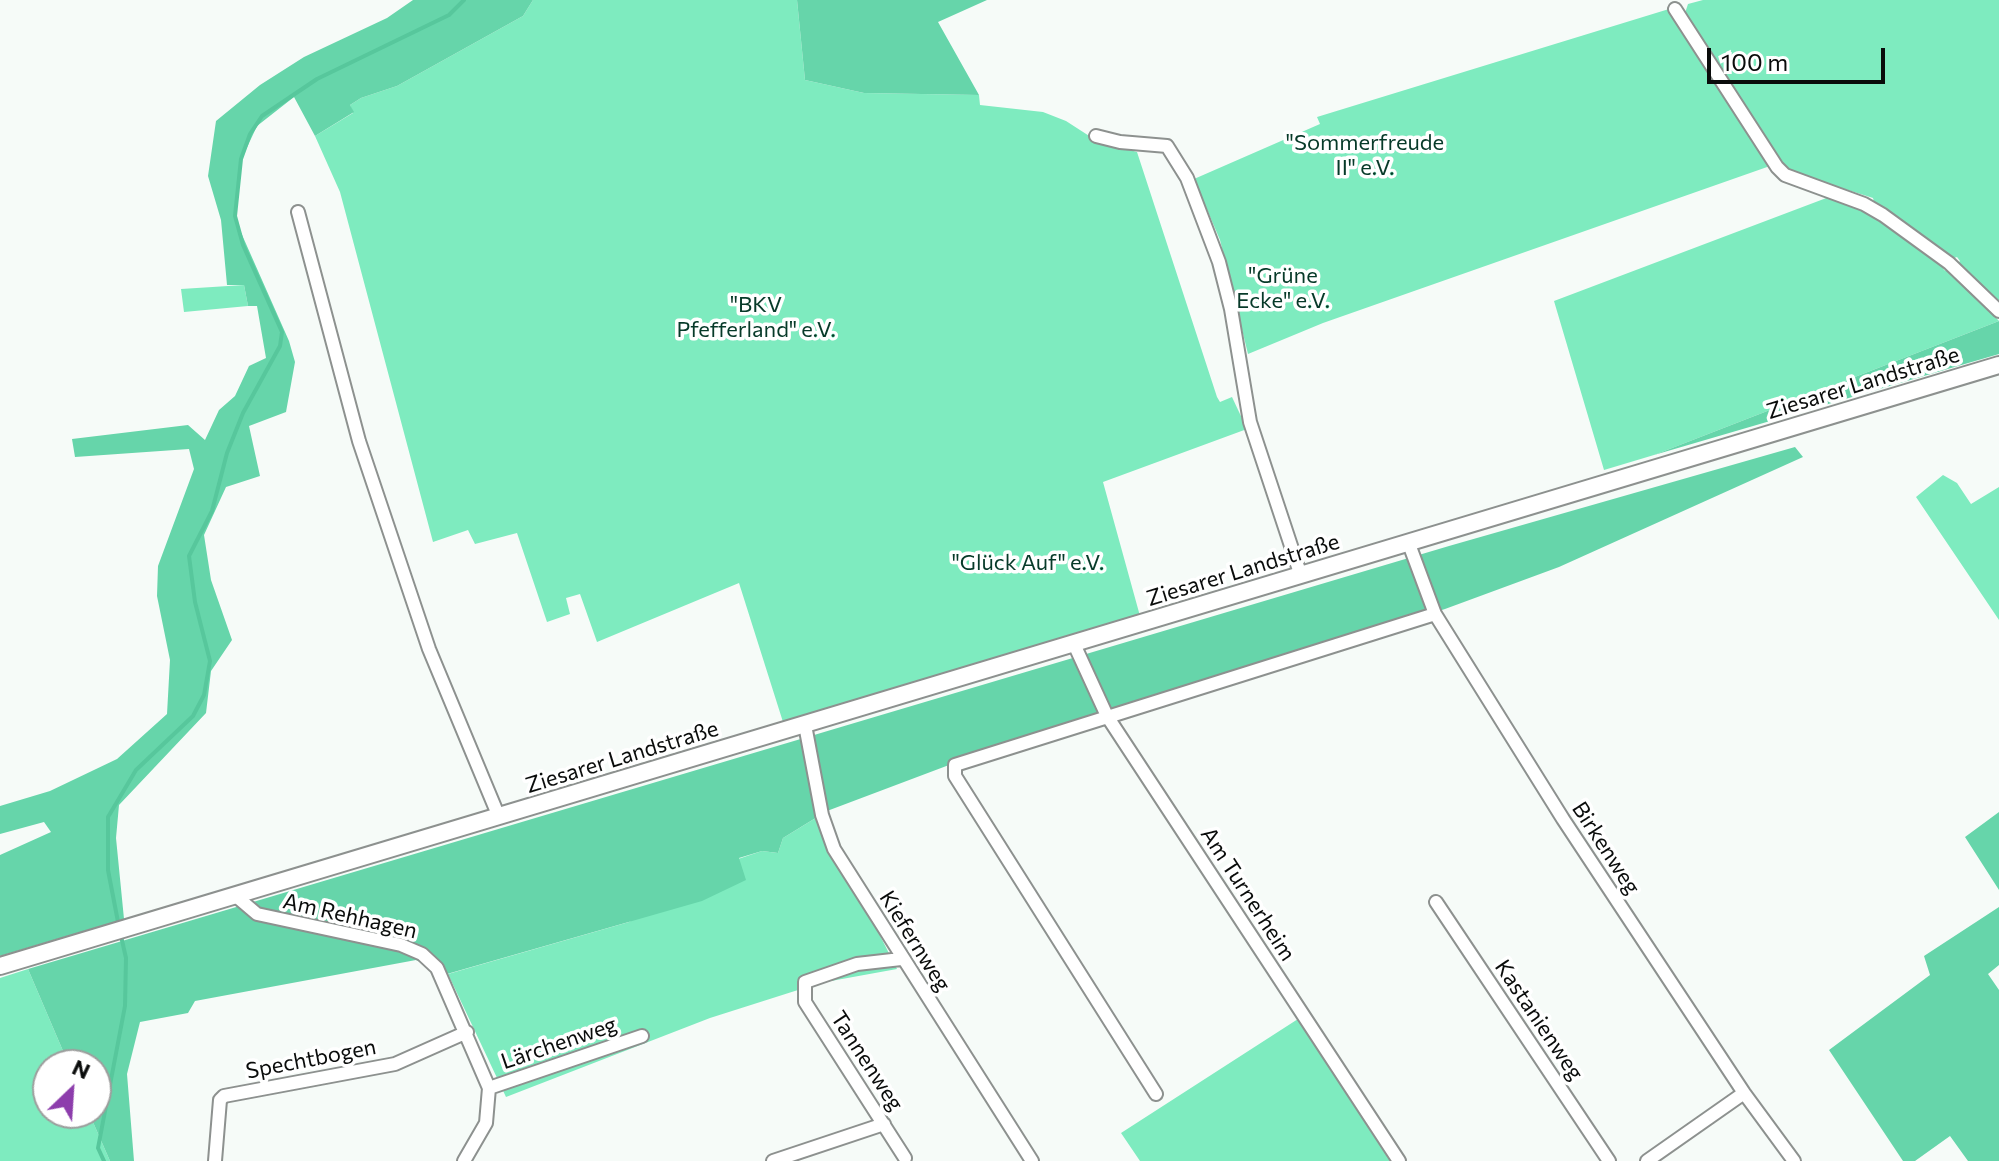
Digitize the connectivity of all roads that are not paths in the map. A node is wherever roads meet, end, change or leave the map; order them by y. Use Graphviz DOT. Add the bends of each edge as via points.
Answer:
graph roads {
  1 [pos="1675,9"];
  2 [pos="1096,136"];
  3 [pos="298,212"];
  4 [pos="1999,311"];
  5 [pos="1999,365"];
  6 [pos="1409,544"];
  7 [pos="1301,576"];
  8 [pos="1435,614"];
  9 [pos="1074,644"];
  10 [pos="1107,716"];
  11 [pos="805,725"];
  12 [pos="499,817"];
  13 [pos="237,897"];
  14 [pos="1436,902"];
  15 [pos="901,959"];
  16 [pos="0,966"];
  17 [pos="467,1032"];
  18 [pos="642,1036"];
  19 [pos="489,1088"];
  20 [pos="1744,1093"];
  21 [pos="1156,1094"];
  22 [pos="884,1124"];
  23 [pos="905,1158"];
  24 [pos="215,1161"];
  25 [pos="464,1161"];
  26 [pos="773,1161"];
  27 [pos="1032,1161"];
  28 [pos="1399,1161"];
  29 [pos="1609,1161"];
  30 [pos="1647,1161"];
  31 [pos="1794,1161"];
  1 -- 4 [label="street" via="1785,175 1883,215 1949,263"];
  2 -- 7 [label="street" via="1167,146 1187,178 1219,262 1250,422"];
  3 -- 12 [label="street" via="359,441 438,672"];
  5 -- 6 [label="main road, Ziesarer Landstraße"];
  6 -- 7 [label="main road, Ziesarer Landstraße"];
  6 -- 8 [label="street, Birkenweg"];
  7 -- 9 [label="main road, Ziesarer Landstraße"];
  8 -- 10 [label="street"];
  8 -- 20 [label="street, Birkenweg"];
  9 -- 10 [label="street, Am Turnerheim"];
  9 -- 11 [label="main road, Ziesarer Landstraße"];
  10 -- 21 [label="street" via="955,765 955,776"];
  10 -- 28 [label="street, Am Turnerheim"];
  11 -- 12 [label="main road, Ziesarer Landstraße"];
  11 -- 15 [label="street, Kiefernweg" via="827,832"];
  12 -- 13 [label="main road, Ziesarer Landstraße"];
  13 -- 16 [label="main road, Ziesarer Landstraße"];
  13 -- 17 [label="street, Am Rehhagen" via="257,914 374,938 422,954 437,968"];
  14 -- 29 [label="street, Kastanienweg"];
  15 -- 22 [label="street, Tannenweg" via="857,964 805,982 805,1002"];
  15 -- 27 [label="street, Kiefernweg"];
  17 -- 19 [label="street, Am Rehhagen"];
  17 -- 24 [label="street, Spechtbogen" via="395,1064 224,1096"];
  18 -- 19 [label="street, Lärchenweg"];
  19 -- 25 [label="street, Am Rehhagen" via="486,1123"];
  20 -- 30 [label="street"];
  20 -- 31 [label="street, Birkenweg"];
  22 -- 23 [label="street, Tannenweg"];
  22 -- 26 [label="street"];
}
